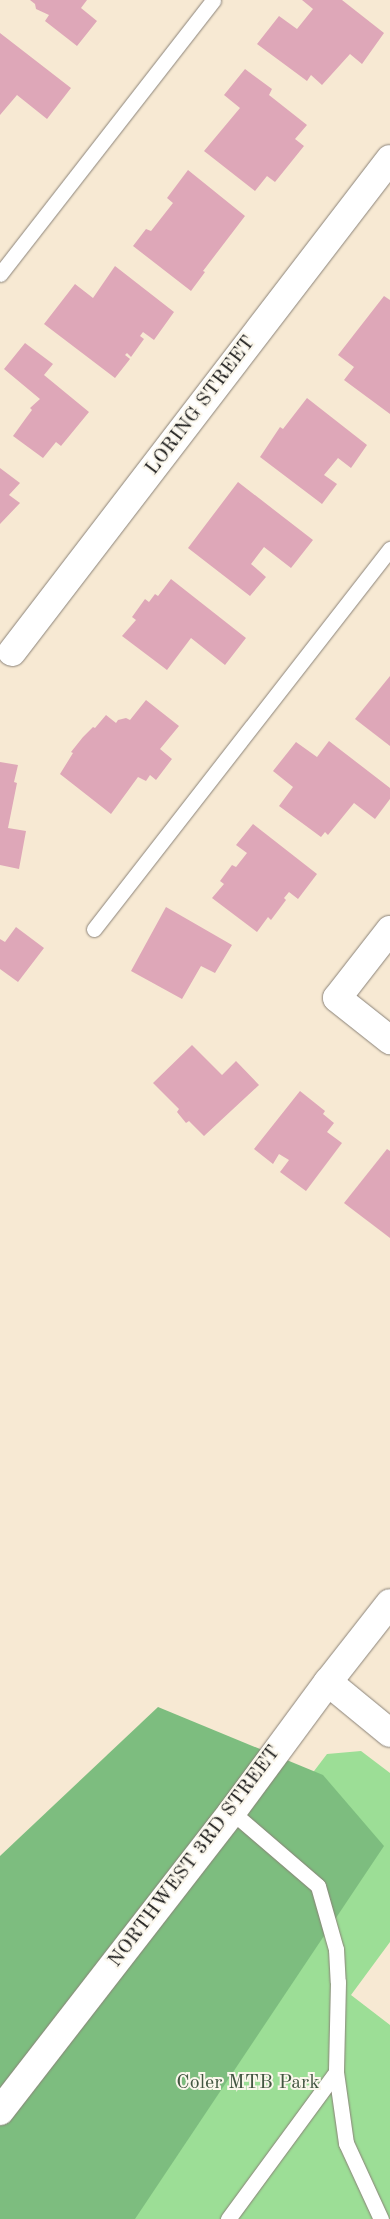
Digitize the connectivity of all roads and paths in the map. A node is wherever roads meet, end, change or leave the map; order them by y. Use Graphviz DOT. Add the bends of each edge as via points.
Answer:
graph roads {
  1 [pos="213,0"];
  2 [pos="390,159"];
  3 [pos="0,274"];
  4 [pos="390,549"];
  5 [pos="12,652"];
  6 [pos="94,929"];
  7 [pos="390,930"];
  8 [pos="390,1040"];
  9 [pos="390,1603"];
  10 [pos="328,1682"];
  11 [pos="390,1733"];
  12 [pos="232,1812"];
  13 [pos="336,2072"];
  14 [pos="0,2111"];
  15 [pos="228,2219"];
  16 [pos="381,2219"];
  1 -- 3 [label="lane"];
  2 -- 5 [label="street, LORING STREET"];
  4 -- 6 [label="lane"];
  7 -- 8 [label="street" via="338,998"];
  9 -- 10 [label="street, NORTHWEST 3RD STREET"];
  10 -- 11 [label="street"];
  10 -- 12 [label="street, NORTHWEST 3RD STREET"];
  12 -- 13 [label="lane" via="318,1886 336,1949"];
  12 -- 14 [label="street, NORTHWEST 3RD STREET"];
  13 -- 15 [label="lane"];
  13 -- 16 [label="lane" via="348,2149"];
}
